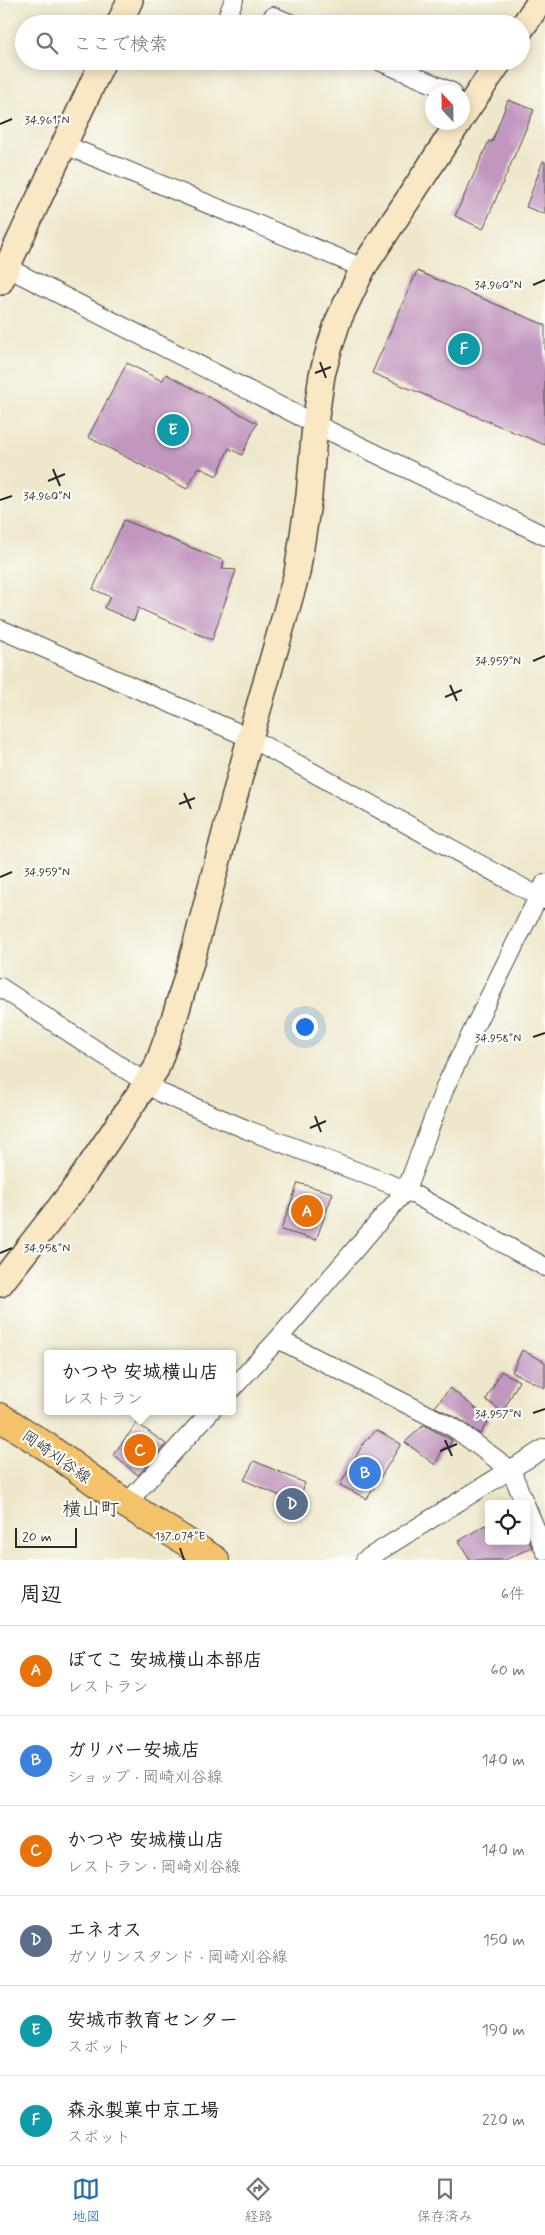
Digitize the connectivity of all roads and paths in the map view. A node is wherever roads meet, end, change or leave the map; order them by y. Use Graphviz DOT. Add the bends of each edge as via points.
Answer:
graph roads {
  1 [pos="130,0"];
  2 [pos="234,0"];
  3 [pos="541,0"];
  4 [pos="123,15"];
  5 [pos="228,15"];
  6 [pos="530,16"];
  7 [pos="99,70"];
  8 [pos="398,70"];
  9 [pos="492,70"];
  10 [pos="428,85"];
  11 [pos="470,93"];
  12 [pos="454,130"];
  13 [pos="65,145"];
  14 [pos="362,268"];
  15 [pos="2,271"];
  16 [pos="314,424"];
  17 [pos="545,536"];
  18 [pos="0,629"];
  19 [pos="250,738"];
  20 [pos="543,893"];
  21 [pos="0,987"];
  22 [pos="146,1084"];
  23 [pos="406,1190"];
  24 [pos="545,1267"];
  25 [pos="0,1284"];
  26 [pos="278,1340"];
  27 [pos="236,1384"];
  28 [pos="208,1415"];
  29 [pos="0,1418"];
  30 [pos="545,1448"];
  31 [pos="511,1470"];
  32 [pos="524,1500"];
  33 [pos="126,1504"];
  34 [pos="530,1515"];
  35 [pos="545,1551"];
  36 [pos="215,1560"];
  37 [pos="365,1560"];
  1 -- 4 [label="street"];
  2 -- 5 [label="street"];
  3 -- 6 [label="street"];
  7 -- 13 [label="street"];
  8 -- 10 [label="street"];
  9 -- 11 [label="street"];
  12 -- 14 [label="street"];
  13 -- 14 [label="street"];
  13 -- 15 [label="street"];
  14 -- 16 [label="street" via="330,346"];
  15 -- 16 [label="street"];
  16 -- 17 [label="street"];
  16 -- 19 [label="street" via="309,496 297,573"];
  18 -- 19 [label="street"];
  19 -- 20 [label="street"];
  19 -- 22 [label="street" via="175,1016 156,1068"];
  20 -- 23 [label="street" via="446,1085"];
  21 -- 22 [label="street"];
  22 -- 23 [label="street" via="248,1130"];
  22 -- 25 [label="street" via="75,1188"];
  23 -- 24 [label="street"];
  23 -- 26 [label="street"];
  26 -- 27 [label="street"];
  26 -- 31 [label="street" via="454,1428"];
  28 -- 33 [label="street"];
  29 -- 33 [label="main road, 岡崎刈谷線" via="47,1447"];
  30 -- 31 [label="street"];
  31 -- 32 [label="street"];
  31 -- 37 [label="street"];
  33 -- 36 [label="main road, 岡崎刈谷線"];
  34 -- 35 [label="street"];
}
